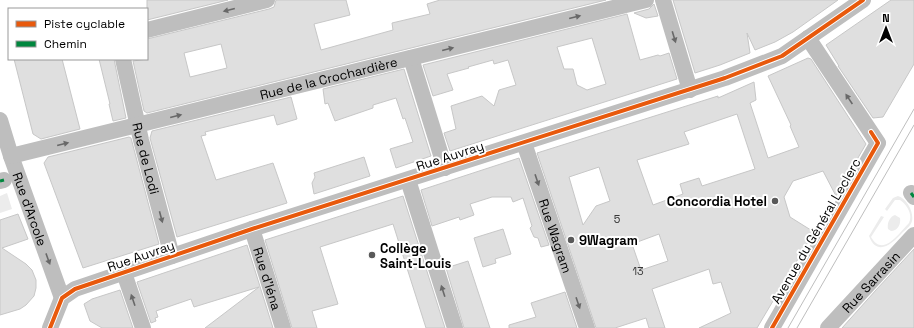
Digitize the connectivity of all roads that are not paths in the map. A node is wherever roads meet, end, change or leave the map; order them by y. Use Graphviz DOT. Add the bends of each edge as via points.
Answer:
graph roads {
  1 [pos="267,0"];
  2 [pos="646,0"];
  3 [pos="663,0"];
  4 [pos="863,0"];
  5 [pos="148,30"];
  6 [pos="808,38"];
  7 [pos="410,58"];
  8 [pos="123,60"];
  9 [pos="690,90"];
  10 [pos="0,120"];
  11 [pos="138,125"];
  12 [pos="524,143"];
  13 [pos="18,155"];
  14 [pos="445,168"];
  15 [pos="408,180"];
  16 [pos="252,229"];
  17 [pos="914,236"];
  18 [pos="172,256"];
  19 [pos="124,273"];
  20 [pos="68,294"];
  21 [pos="50,328"];
  22 [pos="143,328"];
  23 [pos="283,328"];
  24 [pos="455,328"];
  25 [pos="587,328"];
  26 [pos="772,328"];
  27 [pos="828,328"];
  1 -- 5 [label="street, one-way"];
  7 -- 2 [label="street, Rue de la Crochardière, one-way"];
  3 -- 9 [label="street, one-way"];
  4 -- 6 [label="street, Rue Auvray"];
  6 -- 9 [label="street, Rue Auvray" via="782,56"];
  26 -- 6 [label="street, Avenue du Général Leclerc, one-way" via="878,143"];
  11 -- 7 [label="street, Rue de la Crochardière, one-way"];
  7 -- 14 [label="street"];
  8 -- 11 [label="street, Rue de Lodi"];
  9 -- 12 [label="street, Rue Auvray"];
  10 -- 13 [label="street, Rue d'Arcole"];
  13 -- 11 [label="street, Rue de la Crochardière, one-way"];
  11 -- 18 [label="street, Rue de Lodi, one-way"];
  12 -- 14 [label="street, Rue Auvray"];
  12 -- 25 [label="street, Rue Wagram, one-way"];
  13 -- 20 [label="street, Rue d'Arcole, one-way"];
  14 -- 15 [label="street, Rue Auvray"];
  15 -- 16 [label="street, Rue Auvray"];
  24 -- 15 [label="street, one-way"];
  16 -- 18 [label="street, Rue Auvray"];
  16 -- 23 [label="street, Rue d'Iéna"];
  17 -- 27 [label="street, Rue Sarrasin"];
  18 -- 19 [label="street, Rue Auvray"];
  19 -- 20 [label="street, Rue Auvray"];
  22 -- 19 [label="street, one-way"];
  20 -- 21 [label="street"];
}
